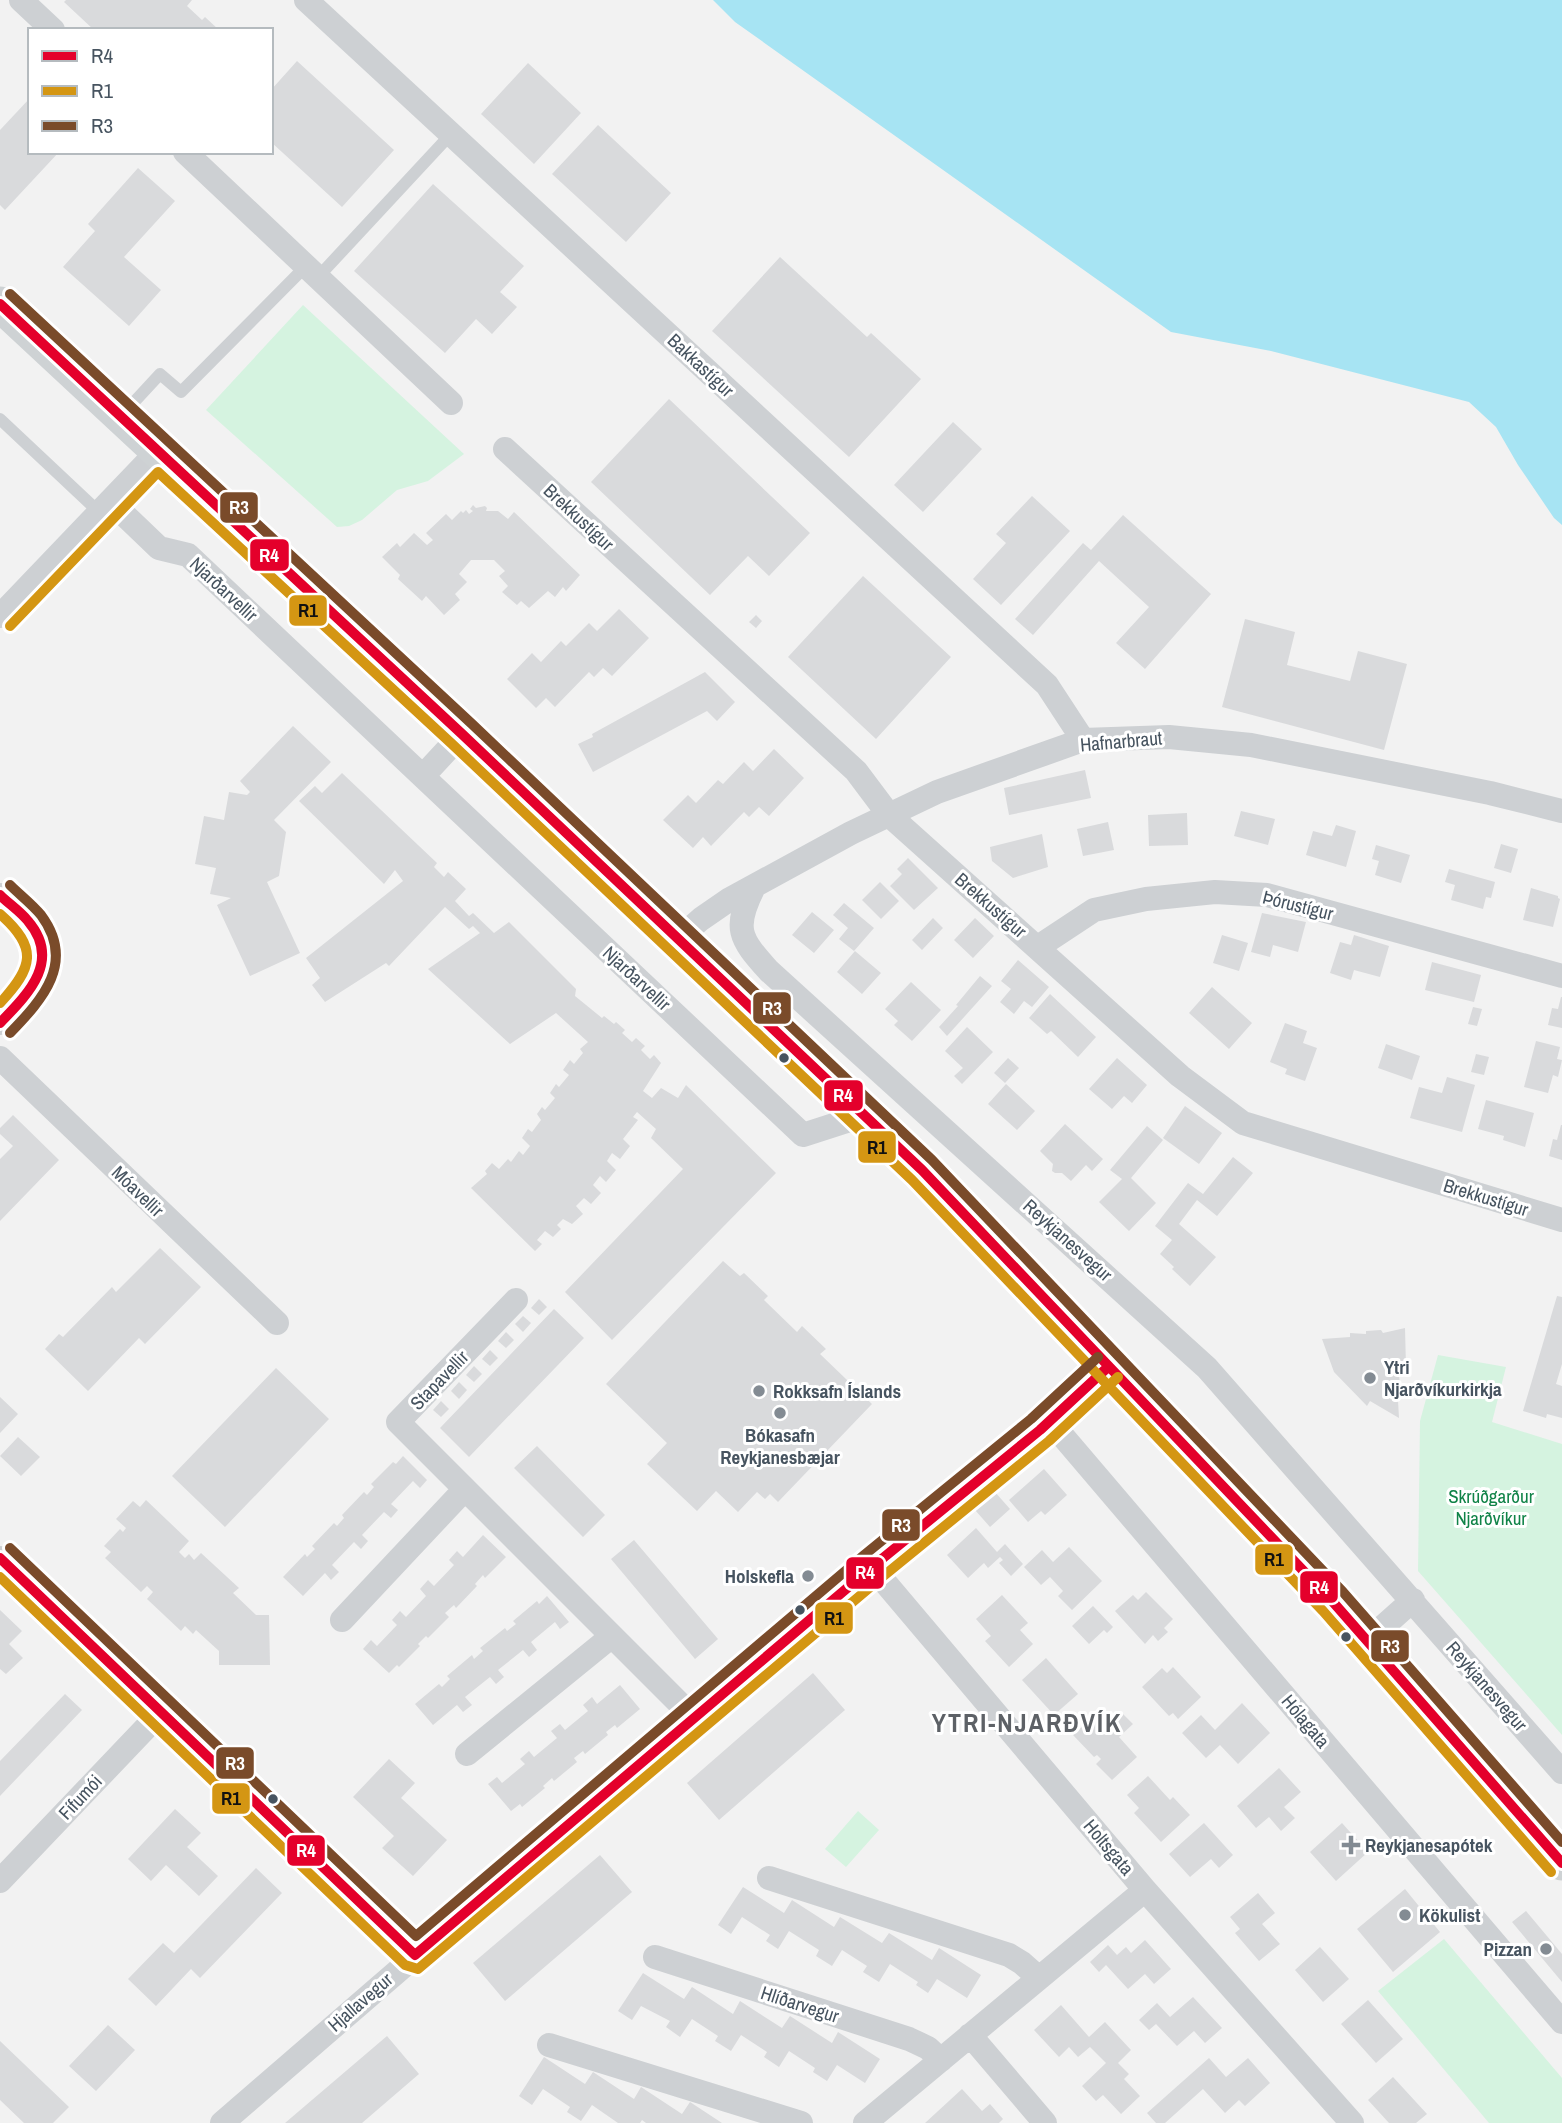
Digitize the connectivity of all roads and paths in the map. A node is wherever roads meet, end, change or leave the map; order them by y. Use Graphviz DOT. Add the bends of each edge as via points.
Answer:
graph roads {
  1 [pos="21,0"];
  2 [pos="306,0"];
  3 [pos="51,28"];
  4 [pos="451,134"];
  5 [pos="187,154"];
  6 [pos="313,271"];
  7 [pos="0,304"];
  8 [pos="451,403"];
  9 [pos="120,417"];
  10 [pos="0,419"];
  11 [pos="505,449"];
  12 [pos="157,452"];
  13 [pos="104,507"];
  14 [pos="0,616"];
  15 [pos="462,734"];
  16 [pos="1083,740"];
  17 [pos="423,776"];
  18 [pos="1562,811"];
  19 [pos="889,815"];
  20 [pos="754,887"];
  21 [pos="0,895"];
  22 [pos="678,939"];
  23 [pos="1038,947"];
  24 [pos="1562,976"];
  25 [pos="0,1023"];
  26 [pos="0,1058"];
  27 [pos="865,1115"];
  28 [pos="1562,1220"];
  29 [pos="516,1300"];
  30 [pos="277,1323"];
  31 [pos="1108,1367"];
  32 [pos="1049,1420"];
  33 [pos="465,1489"];
  34 [pos="0,1558"];
  35 [pos="872,1567"];
  36 [pos="1413,1600"];
  37 [pos="342,1620"];
  38 [pos="612,1636"];
  39 [pos="1367,1641"];
  40 [pos="161,1712"];
  41 [pos="694,1718"];
  42 [pos="467,1754"];
  43 [pos="1562,1772"];
  44 [pos="1562,1863"];
  45 [pos="769,1878"];
  46 [pos="0,1881"];
  47 [pos="1145,1890"];
  48 [pos="415,1955"];
  49 [pos="655,1957"];
  50 [pos="1039,1978"];
  51 [pos="1562,2022"];
  52 [pos="970,2035"];
  53 [pos="550,2045"];
  54 [pos="941,2060"];
  55 [pos="222,2123"];
  56 [pos="802,2123"];
  57 [pos="865,2123"];
  58 [pos="1045,2123"];
  59 [pos="1352,2123"];
  1 -- 3 [label="street"];
  2 -- 4 [label="street, Bakkastígur"];
  4 -- 6 [label="lane"];
  4 -- 16 [label="street, Bakkastígur" via="1047,685"];
  5 -- 6 [label="street"];
  6 -- 8 [label="street"];
  6 -- 9 [label="lane" via="181,392 160,374"];
  7 -- 9 [label="main road"];
  9 -- 12 [label="main road"];
  10 -- 13 [label="lane"];
  11 -- 19 [label="street, Brekkustígur" via="856,771"];
  12 -- 13 [label="street"];
  12 -- 15 [label="main road"];
  13 -- 14 [label="street"];
  13 -- 17 [label="street, Njarðarvellir" via="159,548 188,555"];
  15 -- 17 [label="street"];
  15 -- 22 [label="main road"];
  16 -- 18 [label="street, Hafnarbraut" via="1169,737 1251,745"];
  16 -- 19 [label="street, Hafnarbraut" via="937,792"];
  17 -- 27 [label="street, Njarðarvellir" via="803,1135"];
  19 -- 20 [label="street, Hafnarbraut"];
  19 -- 23 [label="street, Brekkustígur"];
  20 -- 22 [label="street, Hafnarbraut" via="701,919"];
  20 -- 36 [label="street, Reykjanesvegur" via="741,911 741,929 747,947 761,963 1207,1368"];
  21 -- 25 [label="street" via="32,926 42,956 34,986"];
  22 -- 27 [label="main road"];
  23 -- 24 [label="street, Þórustígur" via="1094,910 1215,892 1266,895"];
  23 -- 28 [label="street, Brekkustígur" via="1180,1076 1243,1123"];
  26 -- 30 [label="street, Móavellir"];
  27 -- 31 [label="main road"];
  29 -- 33 [label="street, Stapavellir" via="398,1422"];
  31 -- 32 [label="street, Hjallavegur"];
  31 -- 39 [label="main road"];
  32 -- 35 [label="street, Hjallavegur"];
  32 -- 51 [label="street, Hólagata"];
  33 -- 37 [label="street"];
  33 -- 38 [label="street, Stapavellir"];
  34 -- 40 [label="street"];
  35 -- 41 [label="street, Hjallavegur"];
  35 -- 47 [label="street, Holtsgata"];
  36 -- 39 [label="street"];
  36 -- 43 [label="street, Reykjanesvegur"];
  38 -- 41 [label="street, Stapavellir"];
  38 -- 42 [label="street"];
  39 -- 44 [label="main road"];
  40 -- 46 [label="street, Fífumói"];
  40 -- 48 [label="street"];
  41 -- 48 [label="street, Hjallavegur"];
  45 -- 50 [label="street" via="1009,1955"];
  47 -- 50 [label="street"];
  47 -- 59 [label="street, Holtsgata"];
  48 -- 55 [label="street, Hjallavegur"];
  49 -- 54 [label="street, Hlíðarvegur" via="909,2039"];
  50 -- 52 [label="street"];
  52 -- 54 [label="street"];
  52 -- 58 [label="street"];
  53 -- 56 [label="street"];
  54 -- 57 [label="street"];
}
